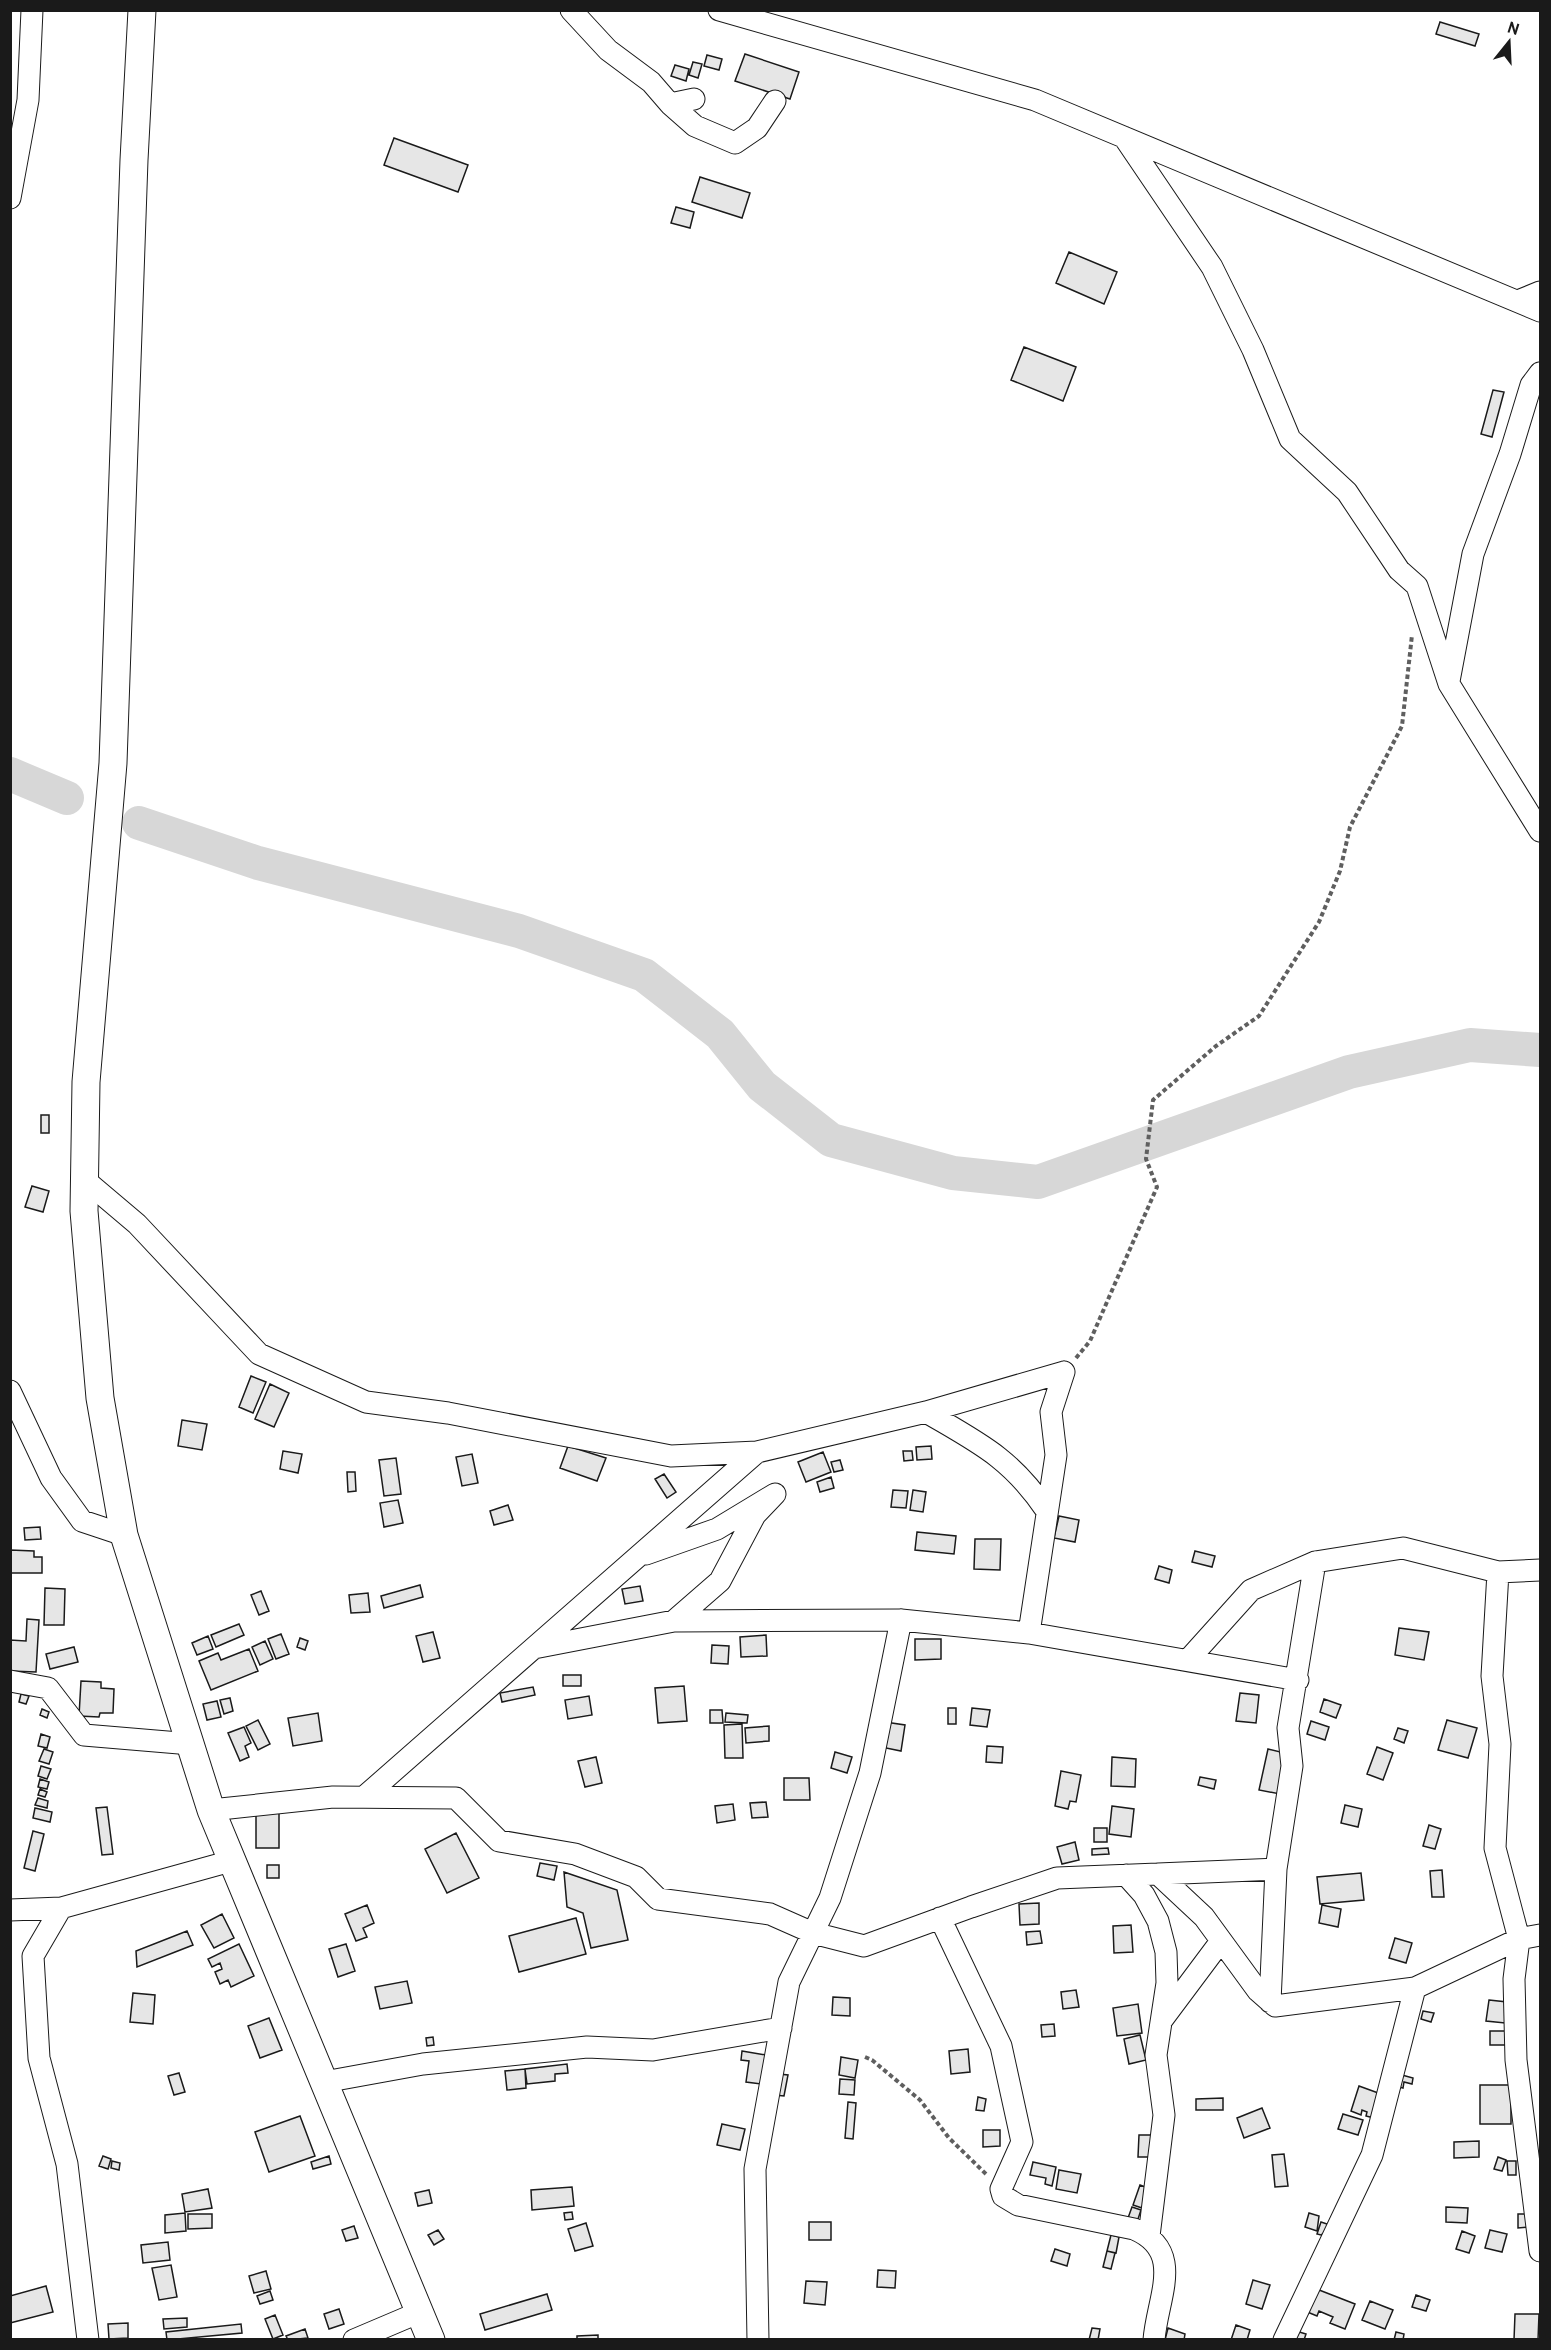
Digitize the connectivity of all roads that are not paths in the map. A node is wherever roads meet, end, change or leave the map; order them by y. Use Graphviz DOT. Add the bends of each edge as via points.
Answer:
graph roads {
  1 [pos="32,10"];
  2 [pos="142,10"];
  3 [pos="571,10"];
  4 [pos="719,10"];
  5 [pos="694,99"];
  6 [pos="775,101"];
  7 [pos="670,104"];
  8 [pos="1124,137"];
  9 [pos="10,198"];
  10 [pos="1540,292"];
  11 [pos="1518,301"];
  12 [pos="1540,311"];
  13 [pos="1540,373"];
  14 [pos="1449,684"];
  15 [pos="1540,831"];
  16 [pos="85,1180"];
  17 [pos="10,1391"];
  18 [pos="926,1412"];
  19 [pos="757,1452"];
  20 [pos="1046,1510"];
  21 [pos="124,1535"];
  22 [pos="636,1557"];
  23 [pos="1315,1562"];
  24 [pos="1540,1570"];
  25 [pos="1498,1572"];
  26 [pos="901,1620"];
  27 [pos="674,1621"];
  28 [pos="1029,1633"];
  29 [pos="533,1648"];
  30 [pos="1188,1660"];
  31 [pos="1298,1680"];
  32 [pos="10,1682"];
  33 [pos="191,1744"];
  34 [pos="364,1797"];
  35 [pos="211,1810"];
  36 [pos="231,1861"];
  37 [pos="1276,1869"];
  38 [pos="1158,1874"];
  39 [pos="1126,1875"];
  40 [pos="61,1908"];
  41 [pos="10,1911"];
  42 [pos="940,1918"];
  43 [pos="813,1933"];
  44 [pos="1540,1935"];
  45 [pos="1519,1939"];
  46 [pos="1221,1941"];
  47 [pos="1415,1988"];
  48 [pos="1270,2002"];
  49 [pos="1160,2023"];
  50 [pos="781,2028"];
  51 [pos="324,2082"];
  52 [pos="1149,2236"];
  53 [pos="1540,2251"];
  54 [pos="420,2312"];
  55 [pos="88,2340"];
  56 [pos="354,2340"];
  57 [pos="431,2340"];
  58 [pos="758,2340"];
  59 [pos="1154,2340"];
  60 [pos="1284,2340"];
  1 -- 9 [label="street" via="28,100"];
  2 -- 16 [label="main road" via="113,763 86,1082"];
  3 -- 7 [label="street" via="608,50 651,81"];
  4 -- 8 [label="street" via="1035,100"];
  5 -- 7 [label="street"];
  6 -- 7 [label="street" via="757,128 735,143 695,126"];
  8 -- 11 [label="street"];
  8 -- 14 [label="street" via="1212,267 1253,350 1290,439 1347,492 1399,570 1417,586"];
  10 -- 11 [label="street"];
  11 -- 12 [label="street"];
  13 -- 14 [label="street" via="1531,385 1473,554"];
  14 -- 15 [label="street"];
  16 -- 19 [label="street" via="137,1224 259,1354 366,1402 448,1413 671,1456"];
  16 -- 21 [label="main road" via="100,1398"];
  17 -- 21 [label="street" via="51,1478 82,1521"];
  18 -- 19 [label="street"];
  18 -- 20 [label="street" via="1003,1459 1029,1484"];
  18 -- 20 [label="street" via="1064,1372 1052,1412 1056,1455"];
  19 -- 22 [label="street"];
  20 -- 28 [label="street"];
  21 -- 33 [label="main road"];
  22 -- 27 [label="street" via="717,1529 776,1494 755,1515 720,1581"];
  22 -- 29 [label="street"];
  23 -- 25 [label="street" via="1403,1548"];
  23 -- 30 [label="street" via="1251,1590"];
  23 -- 31 [label="street"];
  24 -- 25 [label="street"];
  25 -- 45 [label="street" via="1492,1676 1500,1744 1495,1848"];
  26 -- 27 [label="street"];
  26 -- 28 [label="street"];
  26 -- 43 [label="street" via="870,1773 830,1898"];
  27 -- 29 [label="street"];
  28 -- 30 [label="street"];
  29 -- 34 [label="street"];
  30 -- 31 [label="street"];
  31 -- 37 [label="street" via="1288,1728 1292,1766"];
  32 -- 33 [label="street" via="48,1688 84,1735"];
  33 -- 35 [label="main road"];
  34 -- 35 [label="street"];
  34 -- 43 [label="street" via="456,1798 499,1841 575,1854 636,1877 658,1899 770,1914"];
  35 -- 36 [label="main road"];
  36 -- 40 [label="street"];
  36 -- 51 [label="main road"];
  37 -- 38 [label="street"];
  37 -- 48 [label="street"];
  38 -- 39 [label="street"];
  38 -- 46 [label="street" via="1204,1917"];
  39 -- 42 [label="street" via="1057,1878"];
  39 -- 49 [label="street" via="1144,1895 1158,1921 1166,1952 1167,1983"];
  40 -- 41 [label="street"];
  40 -- 55 [label="street" via="33,1956 39,2058 67,2164"];
  42 -- 43 [label="street" via="864,1946"];
  42 -- 52 [label="street" via="1001,2046 1022,2142 1001,2189 1003,2196 1018,2205 1134,2229"];
  43 -- 50 [label="street" via="789,1982"];
  44 -- 45 [label="street"];
  45 -- 47 [label="street"];
  45 -- 53 [label="street" via="1514,1979 1516,2060"];
  46 -- 48 [label="street"];
  46 -- 49 [label="street"];
  47 -- 48 [label="street" via="1275,2006"];
  47 -- 60 [label="street" via="1372,2155"];
  49 -- 52 [label="street" via="1156,2055 1164,2115"];
  50 -- 51 [label="street" via="653,2050 586,2047 423,2064"];
  50 -- 58 [label="street" via="755,2169"];
  51 -- 54 [label="main road"];
  52 -- 59 [label="street" via="1159,2247 1166,2269"];
  54 -- 56 [label="street"];
  54 -- 57 [label="main road"];
}
